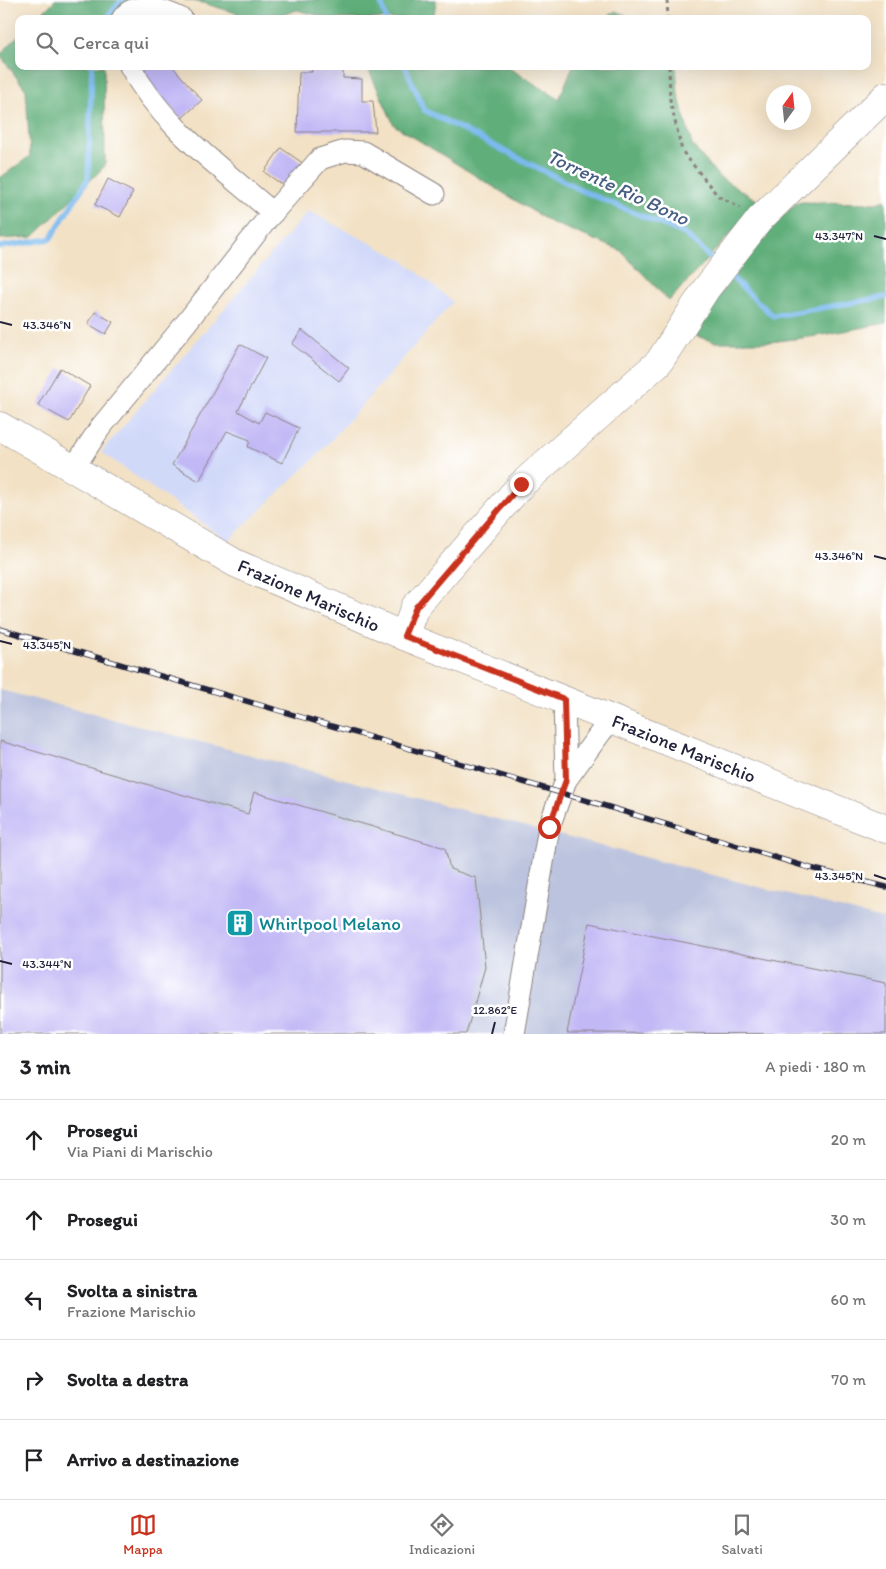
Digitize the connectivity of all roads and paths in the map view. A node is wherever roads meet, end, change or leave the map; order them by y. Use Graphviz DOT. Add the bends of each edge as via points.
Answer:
graph roads {
  1 [pos="667,0"];
  2 [pos="123,15"];
  3 [pos="173,15"];
  4 [pos="668,15"];
  5 [pos="132,70"];
  6 [pos="669,70"];
  7 [pos="886,96"];
  8 [pos="434,194"];
  9 [pos="273,212"];
  10 [pos="752,229"];
  11 [pos="0,426"];
  12 [pos="73,469"];
  13 [pos="404,636"];
  14 [pos="564,699"];
  15 [pos="613,719"];
  16 [pos="566,780"];
  17 [pos="886,829"];
  18 [pos="514,1034"];
  1 -- 4 [label="path"];
  2 -- 3 [label="street" via="135,6 151,5"];
  5 -- 9 [label="street" via="176,128"];
  6 -- 10 [label="path" via="670,100 682,150 718,196"];
  7 -- 10 [label="main road"];
  8 -- 9 [label="street" via="363,152 345,151 320,159"];
  9 -- 12 [label="street" via="100,428"];
  10 -- 13 [label="main road" via="706,289 659,362 521,484 416,607"];
  11 -- 12 [label="main road, Frazione Marischio"];
  12 -- 13 [label="main road, Frazione Marischio" via="235,563"];
  13 -- 14 [label="main road, Frazione Marischio"];
  14 -- 15 [label="main road, Frazione Marischio"];
  14 -- 16 [label="street"];
  15 -- 16 [label="street"];
  15 -- 17 [label="main road, Frazione Marischio"];
  16 -- 18 [label="street" via="549,827"];
}
